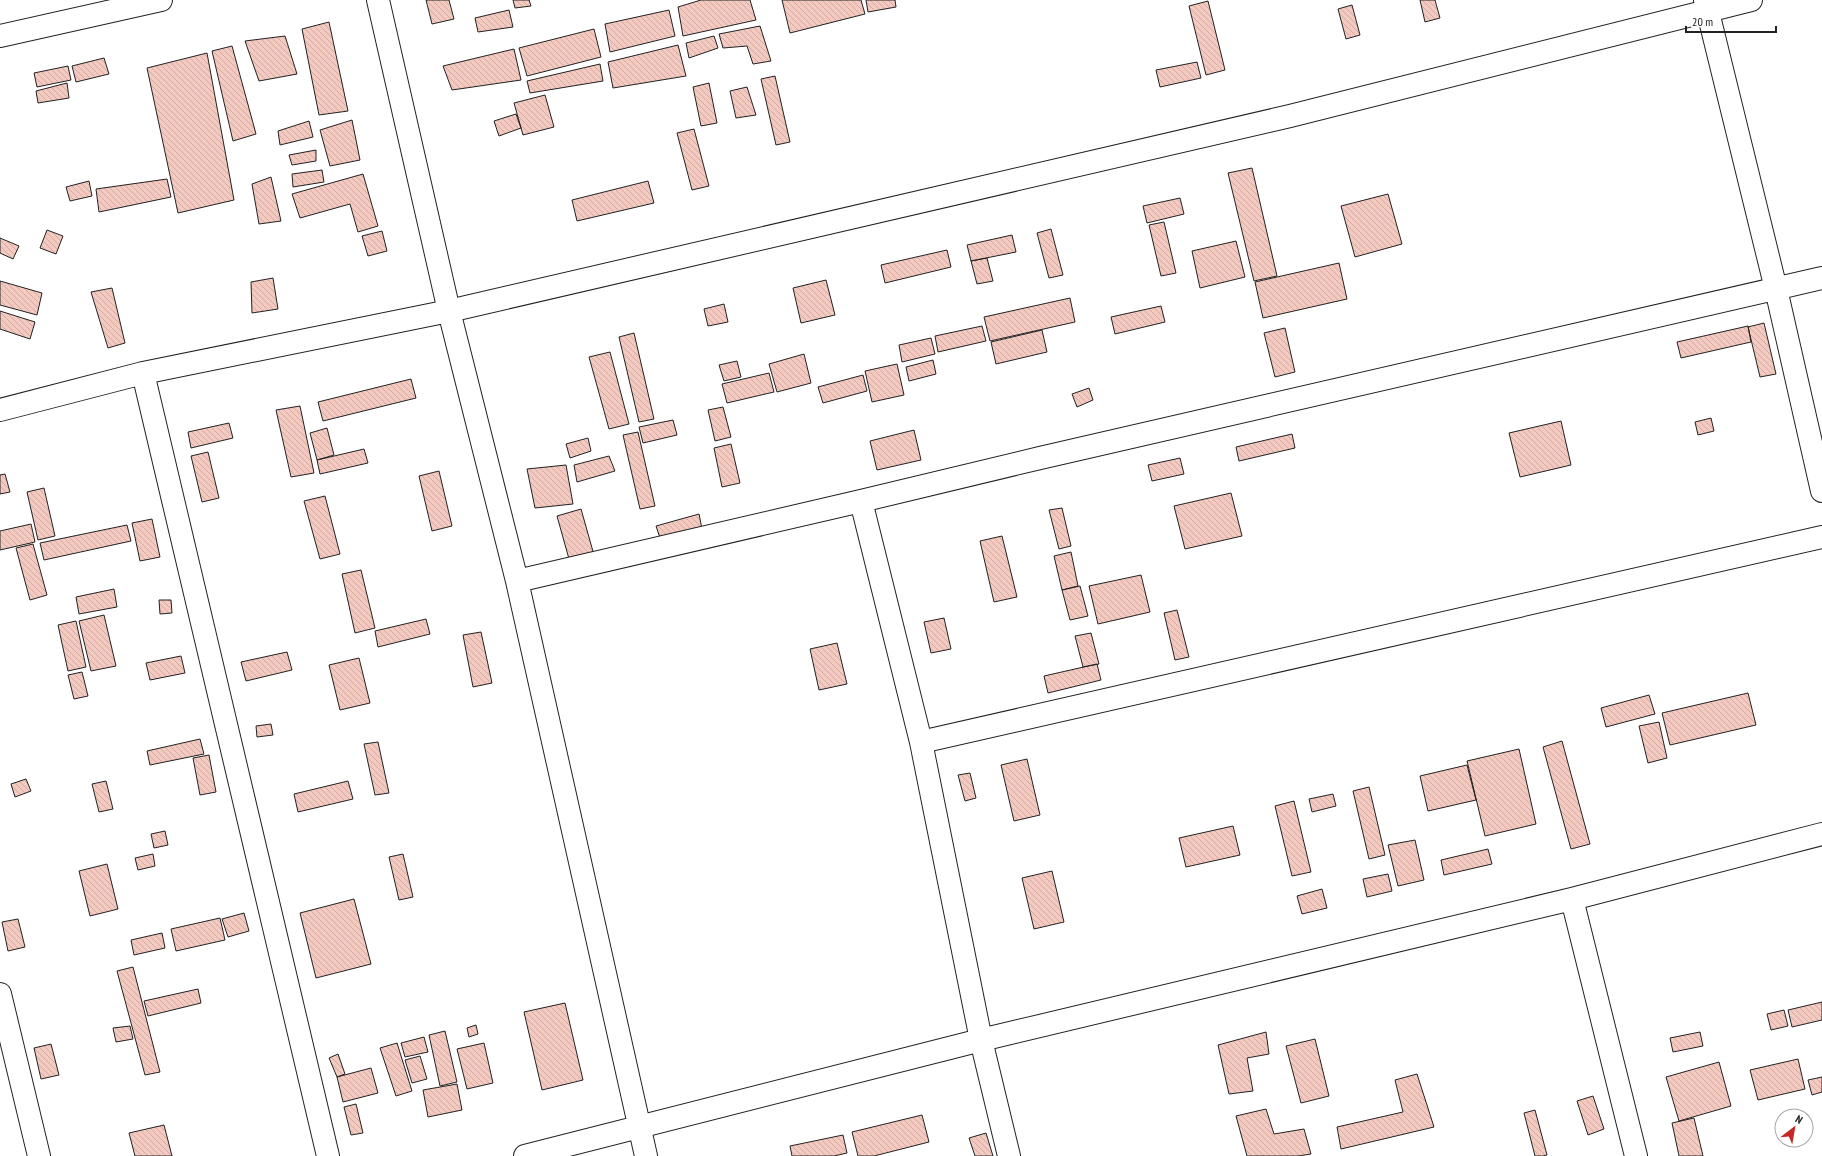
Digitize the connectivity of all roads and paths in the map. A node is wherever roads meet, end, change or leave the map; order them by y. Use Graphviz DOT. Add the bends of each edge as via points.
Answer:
graph roads {
  1 [pos="161,0"];
  2 [pos="378,0"];
  3 [pos="1751,0"];
  4 [pos="1706,5"];
  5 [pos="0,36"];
  6 [pos="1822,278"];
  7 [pos="1776,289"];
  8 [pos="449,311"];
  9 [pos="143,373"];
  10 [pos="0,410"];
  11 [pos="1822,491"];
  12 [pos="861,502"];
  13 [pos="1822,537"];
  14 [pos="517,581"];
  15 [pos="921,742"];
  16 [pos="1822,834"];
  17 [pos="1572,899"];
  18 [pos="0,994"];
  19 [pos="981,1040"];
  20 [pos="639,1127"];
  21 [pos="39,1156"];
  22 [pos="328,1156"];
  23 [pos="525,1156"];
  24 [pos="646,1156"];
  25 [pos="1009,1156"];
  26 [pos="1636,1156"];
  1 -- 5 [label="street"];
  2 -- 8 [label="street"];
  3 -- 4 [label="street"];
  4 -- 7 [label="street"];
  4 -- 8 [label="street" via="1290,116"];
  6 -- 7 [label="street"];
  7 -- 11 [label="street"];
  7 -- 12 [label="street" via="1047,456"];
  8 -- 9 [label="street"];
  8 -- 14 [label="street"];
  9 -- 10 [label="street"];
  9 -- 22 [label="street"];
  12 -- 14 [label="street"];
  12 -- 15 [label="street"];
  13 -- 15 [label="street"];
  14 -- 20 [label="street"];
  15 -- 19 [label="street"];
  16 -- 17 [label="street"];
  17 -- 19 [label="street"];
  17 -- 26 [label="street"];
  18 -- 21 [label="street"];
  19 -- 20 [label="street"];
  19 -- 25 [label="street"];
  20 -- 23 [label="street"];
  20 -- 24 [label="street"];
}
